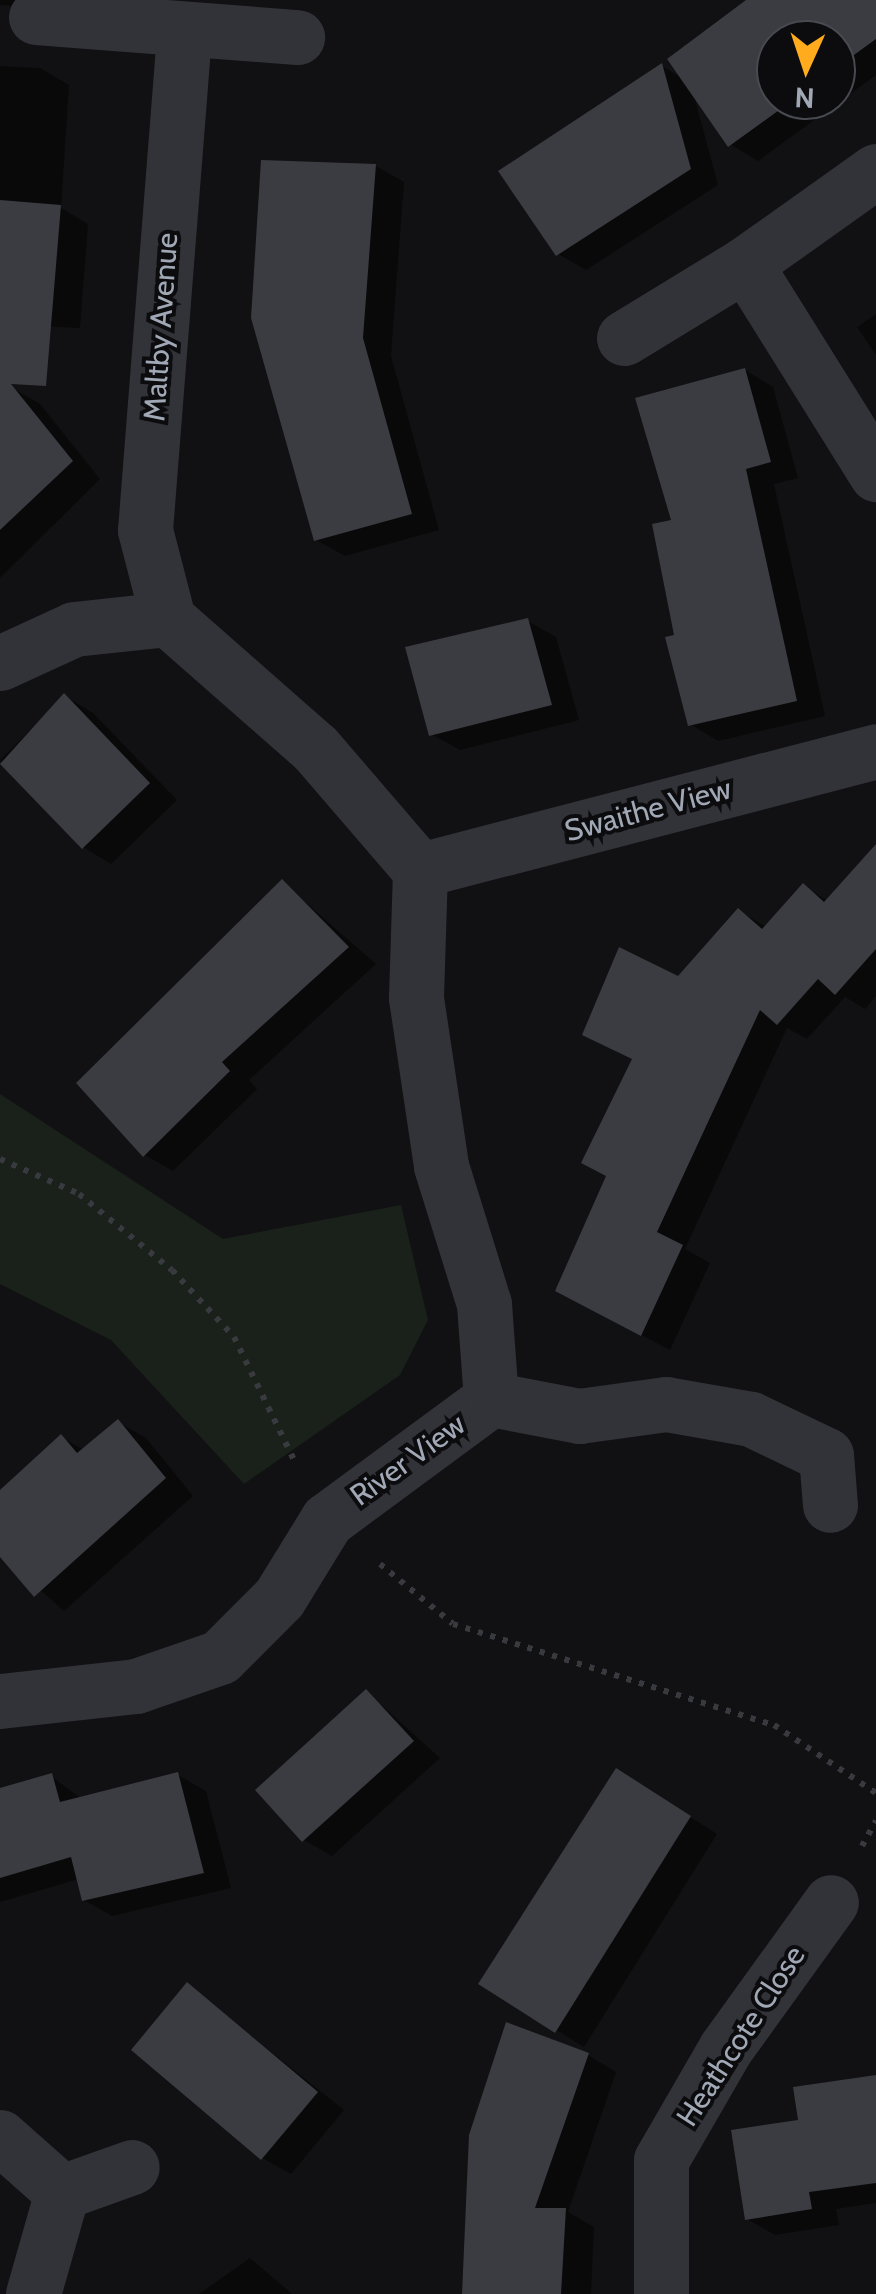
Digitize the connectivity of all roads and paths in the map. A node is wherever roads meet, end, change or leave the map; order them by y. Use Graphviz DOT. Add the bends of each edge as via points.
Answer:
graph roads {
  1 [pos="36,17"];
  2 [pos="184,32"];
  3 [pos="297,37"];
  4 [pos="876,171"];
  5 [pos="745,264"];
  6 [pos="624,338"];
  7 [pos="876,474"];
  8 [pos="168,619"];
  9 [pos="0,663"];
  10 [pos="876,751"];
  11 [pos="420,870"];
  12 [pos="491,1399"];
  13 [pos="830,1506"];
  14 [pos="0,1701"];
  15 [pos="831,1902"];
  16 [pos="0,2137"];
  17 [pos="132,2168"];
  18 [pos="62,2192"];
  19 [pos="32,2294"];
  20 [pos="661,2294"];
  1 -- 2 [label="street"];
  2 -- 3 [label="street"];
  2 -- 8 [label="street, Maltby Avenue" via="145,530"];
  4 -- 5 [label="street"];
  5 -- 6 [label="street"];
  5 -- 7 [label="street"];
  8 -- 9 [label="street" via="74,629"];
  8 -- 11 [label="street" via="315,748"];
  10 -- 11 [label="street, Swaithe View"];
  11 -- 12 [label="street" via="416,998 441,1166 484,1304"];
  12 -- 13 [label="street, River View" via="579,1416 666,1404 752,1419 826,1455"];
  12 -- 14 [label="street, River View" via="327,1520 279,1598 220,1657 136,1686"];
  15 -- 20 [label="street, Heathcote Close" via="724,2049 661,2160"];
  16 -- 18 [label="street"];
  17 -- 18 [label="street"];
  18 -- 19 [label="street"];
}
